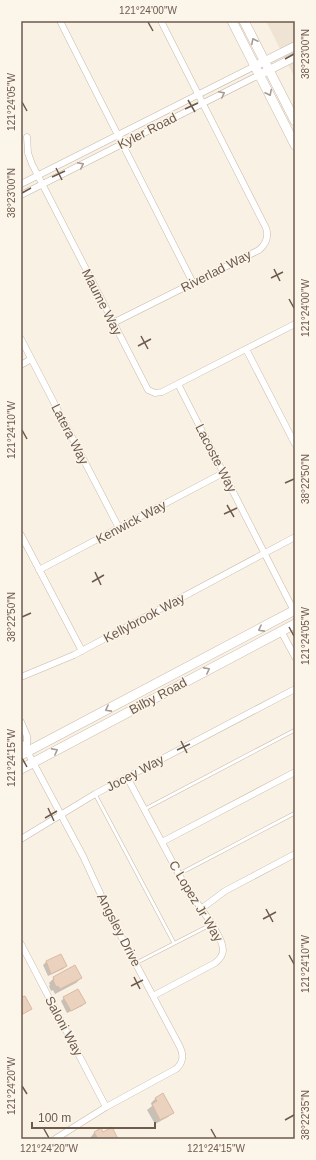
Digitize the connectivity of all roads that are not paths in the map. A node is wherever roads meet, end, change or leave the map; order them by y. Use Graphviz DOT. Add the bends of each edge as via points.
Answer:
graph roads {
  1 [pos="60,21"];
  2 [pos="161,21"];
  3 [pos="232,21"];
  4 [pos="244,21"];
  5 [pos="295,46"];
  6 [pos="295,57"];
  7 [pos="264,61"];
  8 [pos="255,66"];
  9 [pos="269,70"];
  10 [pos="259,75"];
  11 [pos="198,94"];
  12 [pos="203,103"];
  13 [pos="295,122"];
  14 [pos="118,135"];
  15 [pos="27,137"];
  16 [pos="123,144"];
  17 [pos="295,145"];
  18 [pos="38,175"];
  19 [pos="21,184"];
  20 [pos="42,184"];
  21 [pos="21,195"];
  22 [pos="193,283"];
  23 [pos="113,323"];
  24 [pos="295,324"];
  25 [pos="21,339"];
  26 [pos="246,349"];
  27 [pos="32,359"];
  28 [pos="21,365"];
  29 [pos="178,384"];
  30 [pos="295,444"];
  31 [pos="223,473"];
  32 [pos="118,528"];
  33 [pos="21,535"];
  34 [pos="295,537"];
  35 [pos="264,553"];
  36 [pos="39,570"];
  37 [pos="294,611"];
  38 [pos="295,624"];
  39 [pos="281,631"];
  40 [pos="82,651"];
  41 [pos="295,657"];
  42 [pos="21,677"];
  43 [pos="295,689"];
  44 [pos="21,722"];
  45 [pos="295,730"];
  46 [pos="21,743"];
  47 [pos="24,753"];
  48 [pos="33,762"];
  49 [pos="21,769"];
  50 [pos="295,772"];
  51 [pos="128,777"];
  52 [pos="95,794"];
  53 [pos="145,809"];
  54 [pos="295,813"];
  55 [pos="61,815"];
  56 [pos="21,840"];
  57 [pos="162,842"];
  58 [pos="295,854"];
  59 [pos="179,874"];
  60 [pos="201,909"];
  61 [pos="212,924"];
  62 [pos="21,944"];
  63 [pos="174,944"];
  64 [pos="136,963"];
  65 [pos="153,996"];
  66 [pos="106,1107"];
  67 [pos="55,1139"];
  1 -- 14 [label="street"];
  2 -- 11 [label="street"];
  3 -- 8 [label="main road"];
  7 -- 4 [label="main road, one-way"];
  5 -- 7 [label="street, Kyler Road"];
  6 -- 9 [label="street, Kyler Road"];
  7 -- 8 [label="street, Kyler Road"];
  7 -- 9 [label="main road"];
  8 -- 10 [label="main road"];
  8 -- 11 [label="street, Kyler Road"];
  9 -- 10 [label="street, Kyler Road"];
  9 -- 13 [label="main road"];
  12 -- 10 [label="street, Kyler Road, one-way"];
  10 -- 17 [label="main road, one-way"];
  11 -- 12 [label="street"];
  11 -- 14 [label="street, Kyler Road"];
  12 -- 16 [label="street, Kyler Road"];
  12 -- 22 [label="street, Riverlad Way" via="266,228 267,236 265,244 259,250"];
  14 -- 16 [label="street"];
  14 -- 18 [label="street, Kyler Road"];
  15 -- 18 [label="street, Maume Way" via="30,159"];
  20 -- 16 [label="street, Kyler Road, one-way"];
  16 -- 22 [label="street"];
  18 -- 19 [label="street, Kyler Road"];
  18 -- 20 [label="street, Maume Way"];
  20 -- 21 [label="street, Kyler Road"];
  20 -- 23 [label="street, Maume Way"];
  22 -- 23 [label="street, Riverlad Way"];
  23 -- 29 [label="street, Maume Way" via="148,390 158,393"];
  24 -- 26 [label="street, Maume Way"];
  25 -- 27 [label="street, Latera Way"];
  26 -- 29 [label="street, Maume Way"];
  26 -- 30 [label="street"];
  27 -- 28 [label="street"];
  27 -- 32 [label="street, Latera Way"];
  29 -- 31 [label="street, Lacoste Way"];
  31 -- 32 [label="street, Kenwick Way"];
  31 -- 35 [label="street, Lacoste Way"];
  32 -- 36 [label="street, Kenwick Way"];
  33 -- 36 [label="street"];
  34 -- 35 [label="street, Kellybrook Way"];
  35 -- 37 [label="street, Lacoste Way"];
  35 -- 40 [label="street, Kellybrook Way"];
  36 -- 40 [label="street"];
  37 -- 47 [label="main road, Bilby Road, one-way"];
  38 -- 39 [label="main road, Bilby Road"];
  39 -- 41 [label="street"];
  48 -- 39 [label="main road, Bilby Road, one-way"];
  40 -- 42 [label="street, Kellybrook Way"];
  43 -- 51 [label="street, Jocey Way"];
  44 -- 47 [label="street" via="27,736"];
  45 -- 53 [label="lane"];
  46 -- 47 [label="street"];
  47 -- 48 [label="street, Angsley Drive"];
  48 -- 49 [label="main road, Bilby Road"];
  48 -- 55 [label="street, Angsley Drive"];
  50 -- 57 [label="street"];
  51 -- 52 [label="street, Jocey Way"];
  51 -- 53 [label="street, C Lopez Jr Way"];
  52 -- 55 [label="street, Jocey Way"];
  52 -- 63 [label="lane"];
  53 -- 57 [label="street, C Lopez Jr Way"];
  54 -- 59 [label="lane"];
  55 -- 56 [label="street, Jocey Way"];
  55 -- 64 [label="street, Angsley Drive"];
  57 -- 59 [label="street, C Lopez Jr Way"];
  58 -- 60 [label="street" via="225,891"];
  59 -- 60 [label="street, C Lopez Jr Way"];
  60 -- 61 [label="street, C Lopez Jr Way"];
  61 -- 63 [label="lane"];
  61 -- 65 [label="street, C Lopez Jr Way" via="223,946 219,960"];
  62 -- 66 [label="street, Saloni Way"];
  63 -- 64 [label="lane"];
  64 -- 65 [label="street, Angsley Drive"];
  65 -- 66 [label="street, Angsley Drive" via="182,1050 181,1064 173,1071"];
  66 -- 67 [label="street, Angsley Drive"];
}
